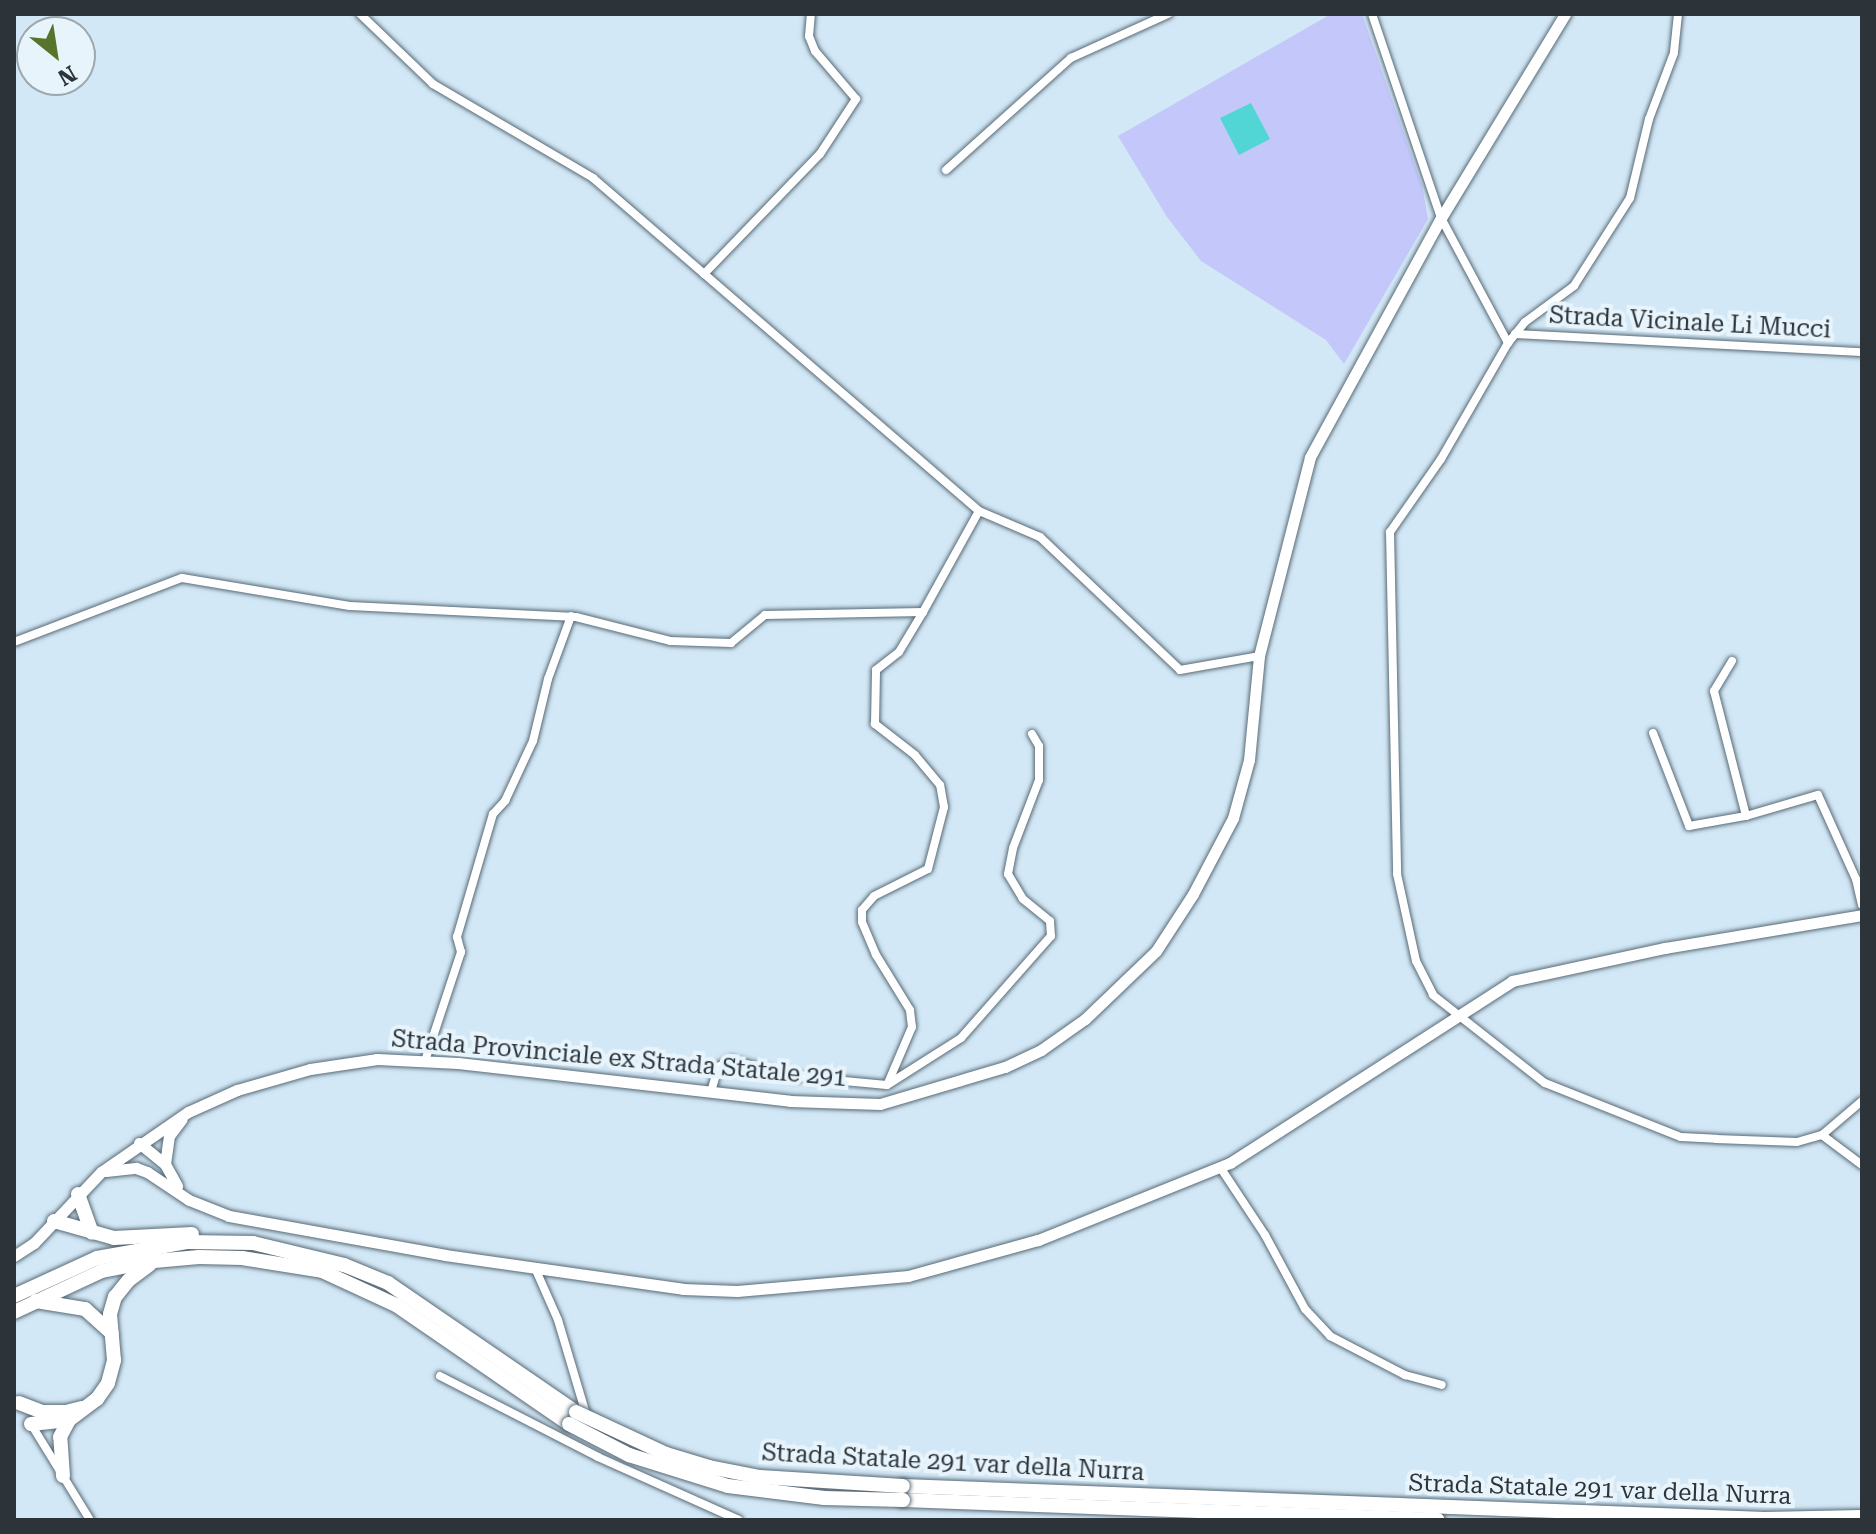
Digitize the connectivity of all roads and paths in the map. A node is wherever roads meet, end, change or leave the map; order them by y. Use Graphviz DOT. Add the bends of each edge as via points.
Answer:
graph roads {
  1 [pos="360,14"];
  2 [pos="811,14"];
  3 [pos="1168,14"];
  4 [pos="1372,14"];
  5 [pos="1565,14"];
  6 [pos="1678,14"];
  7 [pos="946,170"];
  8 [pos="1441,218"];
  9 [pos="704,274"];
  10 [pos="1515,334"];
  11 [pos="1508,343"];
  12 [pos="1862,352"];
  13 [pos="979,511"];
  14 [pos="923,612"];
  15 [pos="571,616"];
  16 [pos="14,642"];
  17 [pos="1259,656"];
  18 [pos="1732,661"];
  19 [pos="1653,733"];
  20 [pos="1032,734"];
  21 [pos="1746,816"];
  22 [pos="1862,904"];
  23 [pos="1862,915"];
  24 [pos="1460,1015"];
  25 [pos="425,1061"];
  26 [pos="887,1085"];
  27 [pos="711,1092"];
  28 [pos="1862,1101"];
  29 [pos="188,1112"];
  30 [pos="1822,1135"];
  31 [pos="139,1143"];
  32 [pos="165,1164"];
  33 [pos="1862,1165"];
  34 [pos="1220,1167"];
  35 [pos="101,1172"];
  36 [pos="160,1178"];
  37 [pos="179,1190"];
  38 [pos="78,1194"];
  39 [pos="54,1221"];
  40 [pos="92,1233"];
  41 [pos="220,1240"];
  42 [pos="15,1254"];
  43 [pos="154,1261"];
  44 [pos="535,1268"];
  45 [pos="14,1296"];
  46 [pos="32,1300"];
  47 [pos="14,1312"];
  48 [pos="112,1334"];
  49 [pos="440,1376"];
  50 [pos="1442,1385"];
  51 [pos="16,1399"];
  52 [pos="86,1406"];
  53 [pos="572,1418"];
  54 [pos="69,1420"];
  55 [pos="31,1424"];
  56 [pos="598,1457"];
  57 [pos="63,1476"];
  58 [pos="903,1493"];
  59 [pos="1862,1517"];
  60 [pos="1764,1519"];
  61 [pos="90,1520"];
  62 [pos="739,1520"];
  63 [pos="1438,1520"];
  64 [pos="1825,1520"];
  1 -- 9 [label="street" via="433,84 593,178"];
  2 -- 9 [label="street" via="809,36 815,51 856,99 820,154"];
  3 -- 7 [label="street" via="1071,58"];
  4 -- 8 [label="street"];
  5 -- 8 [label="street, Strada Provinciale ex Strada Statale 291"];
  6 -- 10 [label="street" via="1674,53 1649,119 1630,198 1574,286"];
  8 -- 11 [label="street"];
  8 -- 17 [label="street, Strada Provinciale ex Strada Statale 291" via="1310,457"];
  9 -- 13 [label="street"];
  10 -- 11 [label="street"];
  10 -- 12 [label="street, Strada Vicinale Li Mucci"];
  11 -- 24 [label="street" via="1441,459 1390,532 1397,874 1416,961 1433,995"];
  13 -- 14 [label="street"];
  13 -- 17 [label="street" via="1040,537 1180,670"];
  14 -- 15 [label="street" via="765,615 731,643 670,641"];
  14 -- 26 [label="street" via="899,652 876,670 875,724 915,755 940,785 944,807 928,869 874,896 862,910 876,955 910,1010 912,1027"];
  15 -- 16 [label="street" via="350,606 182,578"];
  15 -- 25 [label="street" via="533,741 505,801 493,814 457,937 461,952"];
  17 -- 27 [label="street, Strada Provinciale ex Strada Statale 291" via="1249,760 1233,818 1156,951 1085,1019 1005,1067 880,1104"];
  18 -- 21 [label="street" via="1714,691"];
  19 -- 21 [label="street" via="1687,825"];
  20 -- 26 [label="street" via="1039,746 1039,780 1008,874 1023,899 1050,921 1051,936 961,1038"];
  21 -- 22 [label="street" via="1818,795"];
  23 -- 24 [label="street" via="1536,974 1512,981"];
  24 -- 30 [label="street" via="1545,1083 1681,1137 1797,1142"];
  24 -- 34 [label="street"];
  25 -- 27 [label="street, Strada Provinciale ex Strada Statale 291"];
  25 -- 29 [label="street, Strada Provinciale ex Strada Statale 291" via="377,1059 310,1069 237,1090"];
  26 -- 27 [label="street" via="791,1076 731,1060 718,1067"];
  28 -- 30 [label="street"];
  29 -- 31 [label="street, Strada Provinciale ex Strada Statale 291"];
  29 -- 32 [label="street" via="169,1136"];
  30 -- 33 [label="street"];
  31 -- 32 [label="street"];
  31 -- 35 [label="street, Strada Provinciale ex Strada Statale 291"];
  31 -- 36 [label="street" via="145,1161"];
  32 -- 37 [label="street"];
  34 -- 44 [label="street" via="1038,1240 908,1276 737,1291 683,1289"];
  34 -- 50 [label="street" via="1305,1309 1330,1336 1405,1375"];
  35 -- 36 [label="street" via="136,1168"];
  35 -- 38 [label="street, Strada Provinciale ex Strada Statale 291"];
  36 -- 37 [label="street"];
  37 -- 44 [label="street" via="189,1200 229,1216"];
  38 -- 39 [label="street, Strada Provinciale ex Strada Statale 291"];
  38 -- 40 [label="highway"];
  39 -- 40 [label="highway"];
  39 -- 42 [label="street, Strada Provinciale ex Strada Statale 291"];
  40 -- 41 [label="highway" via="114,1238 191,1233"];
  41 -- 45 [label="highway, Strada Statale 291 var della Nurra" via="97,1258"];
  41 -- 53 [label="highway, Strada Statale 291 var della Nurra" via="313,1256 388,1283"];
  43 -- 46 [label="highway, Strada Statale 291 var della Nurra" via="102,1271"];
  43 -- 48 [label="highway" via="115,1297"];
  43 -- 53 [label="highway, Strada Statale 291 var della Nurra" via="242,1258 322,1271 396,1305"];
  44 -- 56 [label="street" via="558,1320"];
  46 -- 47 [label="highway, Strada Statale 291 var della Nurra"];
  46 -- 48 [label="highway" via="85,1309"];
  48 -- 52 [label="highway" via="114,1360 108,1383"];
  49 -- 56 [label="street"];
  51 -- 52 [label="highway" via="42,1412"];
  51 -- 55 [label="street"];
  52 -- 54 [label="highway"];
  53 -- 58 [label="highway, Strada Statale 291 var della Nurra, bridge" via="709,1467"];
  54 -- 55 [label="highway"];
  54 -- 57 [label="highway" via="60,1437"];
  55 -- 57 [label="street"];
  56 -- 62 [label="street"];
  57 -- 61 [label="street"];
  58 -- 60 [label="highway, Strada Statale 291 var della Nurra"];
  58 -- 63 [label="highway, Strada Statale 291 var della Nurra"];
  59 -- 64 [label="highway, Strada Statale 291 var della Nurra"];
  60 -- 64 [label="highway, Strada Statale 291 var della Nurra"];
}
